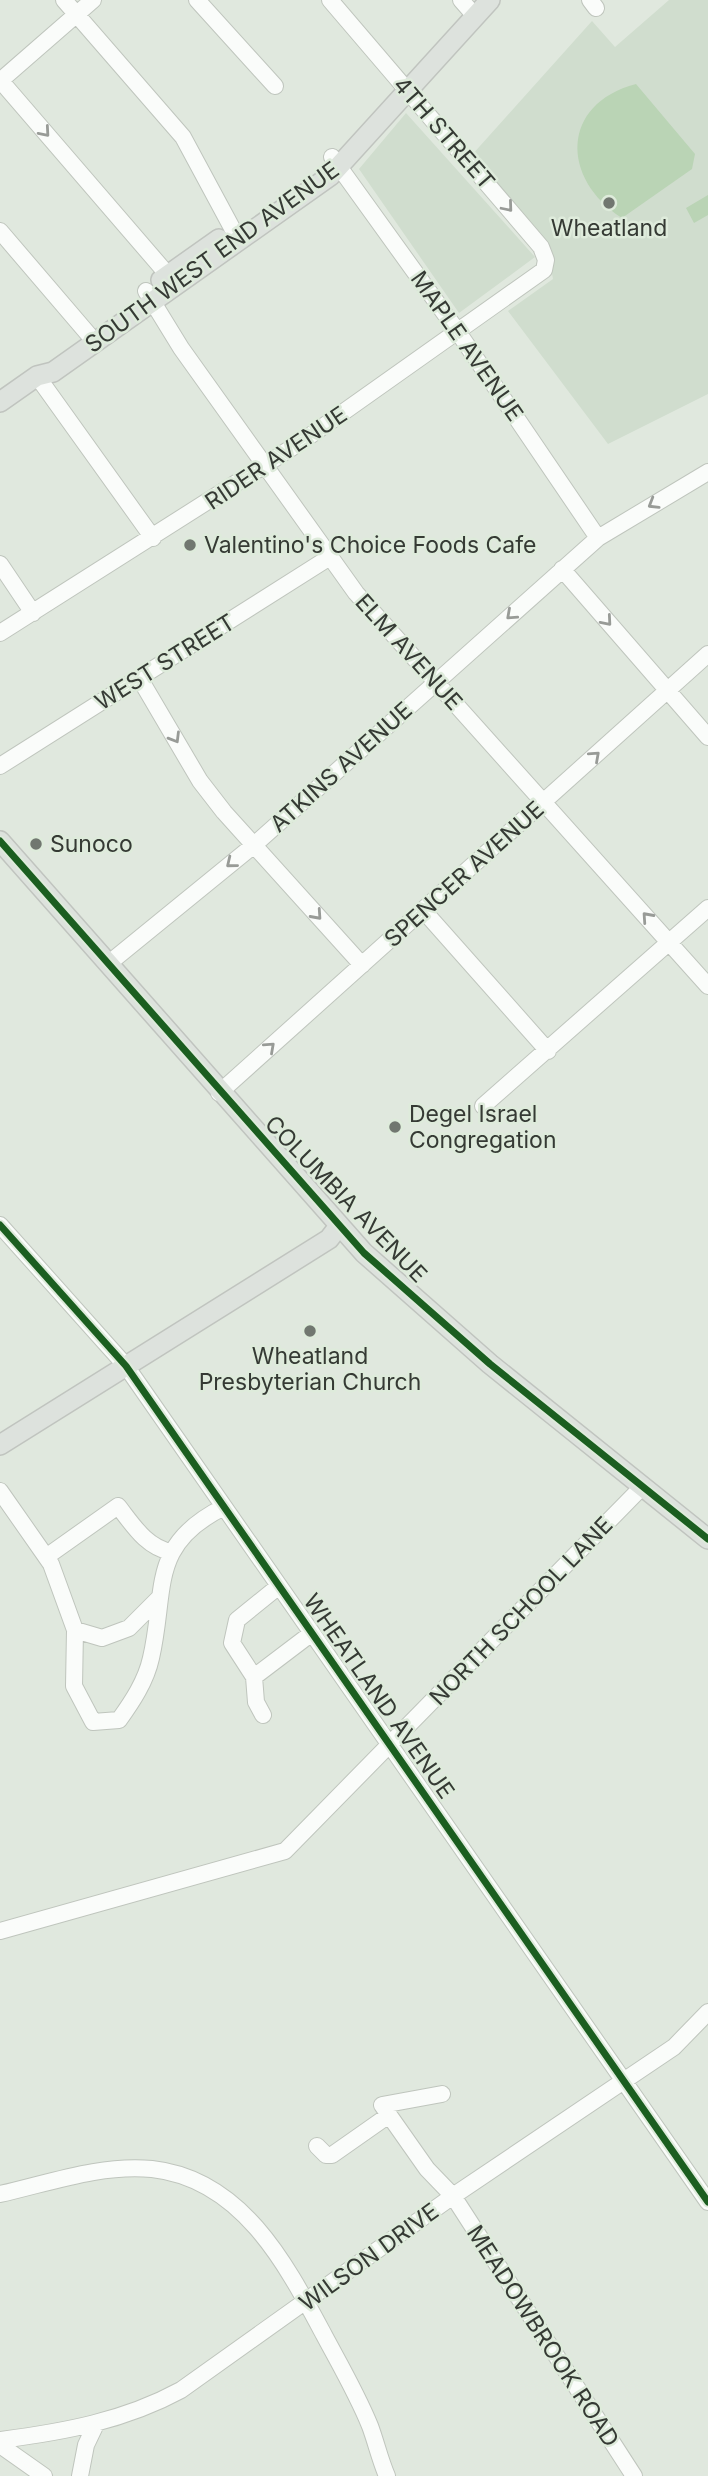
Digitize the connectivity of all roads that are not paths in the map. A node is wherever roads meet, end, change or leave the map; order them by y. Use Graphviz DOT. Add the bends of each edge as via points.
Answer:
graph roads {
  1 [pos="64,0"];
  2 [pos="93,0"];
  3 [pos="197,0"];
  4 [pos="330,0"];
  5 [pos="490,0"];
  6 [pos="469,6"];
  7 [pos="76,14"];
  8 [pos="0,81"];
  9 [pos="275,86"];
  10 [pos="404,86"];
  11 [pos="335,162"];
  12 [pos="0,231"];
  13 [pos="236,235"];
  14 [pos="544,270"];
  15 [pos="168,275"];
  16 [pos="149,296"];
  17 [pos="458,332"];
  18 [pos="91,337"];
  19 [pos="37,376"];
  20 [pos="0,402"];
  21 [pos="266,466"];
  22 [pos="708,472"];
  23 [pos="153,538"];
  24 [pos="598,538"];
  25 [pos="330,556"];
  26 [pos="0,564"];
  27 [pos="562,569"];
  28 [pos="33,613"];
  29 [pos="0,634"];
  30 [pos="708,654"];
  31 [pos="140,679"];
  32 [pos="436,682"];
  33 [pos="668,691"];
  34 [pos="708,737"];
  35 [pos="0,766"];
  36 [pos="544,802"];
  37 [pos="0,841"];
  38 [pos="254,845"];
  39 [pos="708,908"];
  40 [pos="423,910"];
  41 [pos="670,942"];
  42 [pos="108,964"];
  43 [pos="362,965"];
  44 [pos="708,986"];
  45 [pos="548,1051"];
  46 [pos="219,1093"];
  47 [pos="483,1106"];
  48 [pos="0,1225"];
  49 [pos="338,1226"];
  50 [pos="126,1366"];
  51 [pos="0,1446"];
  52 [pos="641,1488"];
  53 [pos="0,1491"];
  54 [pos="224,1507"];
  55 [pos="708,1539"];
  56 [pos="171,1552"];
  57 [pos="46,1557"];
  58 [pos="279,1586"];
  59 [pos="160,1597"];
  60 [pos="75,1630"];
  61 [pos="312,1633"];
  62 [pos="254,1677"];
  63 [pos="263,1715"];
  64 [pos="390,1745"];
  65 [pos="0,1931"];
  66 [pos="708,2012"];
  67 [pos="623,2080"];
  68 [pos="442,2094"];
  69 [pos="389,2116"];
  70 [pos="317,2146"];
  71 [pos="705,2192"];
  72 [pos="0,2194"];
  73 [pos="453,2196"];
  74 [pos="306,2302"];
  75 [pos="96,2424"];
  76 [pos="0,2443"];
  77 [pos="44,2476"];
  78 [pos="80,2476"];
  79 [pos="387,2476"];
  80 [pos="634,2476"];
  1 -- 7 [label="street"];
  2 -- 7 [label="street"];
  3 -- 9 [label="street"];
  4 -- 10 [label="street, 4TH STREET"];
  5 -- 6 [label="main road, SOUTH WEST END AVENUE"];
  6 -- 10 [label="main road, SOUTH WEST END AVENUE"];
  7 -- 8 [label="street"];
  7 -- 13 [label="street" via="183,136"];
  8 -- 15 [label="street, one-way"];
  10 -- 11 [label="main road, SOUTH WEST END AVENUE"];
  10 -- 14 [label="street, 4TH STREET, one-way" via="541,247 547,260"];
  11 -- 13 [label="main road, SOUTH WEST END AVENUE" via="317,186"];
  11 -- 17 [label="street, MAPLE AVENUE"];
  12 -- 18 [label="street"];
  13 -- 15 [label="main road, SOUTH WEST END AVENUE"];
  13 -- 16 [label="main road, SOUTH WEST END AVENUE"];
  14 -- 17 [label="street, RIDER AVENUE"];
  15 -- 16 [label="main road, SOUTH WEST END AVENUE"];
  16 -- 18 [label="main road, SOUTH WEST END AVENUE"];
  16 -- 21 [label="street, ELM AVENUE"];
  17 -- 21 [label="street, RIDER AVENUE"];
  17 -- 24 [label="street, MAPLE AVENUE"];
  18 -- 19 [label="main road, SOUTH WEST END AVENUE" via="46,361"];
  19 -- 20 [label="main road, SOUTH WEST END AVENUE"];
  19 -- 23 [label="street"];
  21 -- 23 [label="street, RIDER AVENUE"];
  21 -- 25 [label="street, ELM AVENUE"];
  22 -- 24 [label="street, ATKINS AVENUE, one-way"];
  23 -- 28 [label="street, RIDER AVENUE"];
  24 -- 27 [label="street, ATKINS AVENUE"];
  25 -- 31 [label="street, WEST STREET"];
  25 -- 32 [label="street, ELM AVENUE" via="393,637"];
  26 -- 28 [label="street"];
  27 -- 32 [label="street, ATKINS AVENUE, one-way"];
  27 -- 33 [label="street, one-way"];
  28 -- 29 [label="street, RIDER AVENUE"];
  30 -- 33 [label="street, SPENCER AVENUE"];
  31 -- 35 [label="street, WEST STREET"];
  31 -- 38 [label="street, one-way" via="200,781"];
  32 -- 36 [label="street, ELM AVENUE"];
  32 -- 38 [label="street, ATKINS AVENUE"];
  33 -- 34 [label="street"];
  36 -- 33 [label="street, SPENCER AVENUE, one-way"];
  36 -- 40 [label="street, SPENCER AVENUE"];
  41 -- 36 [label="street, ELM AVENUE, one-way"];
  37 -- 42 [label="main road, COLUMBIA AVENUE"];
  38 -- 42 [label="street, ATKINS AVENUE, one-way"];
  38 -- 43 [label="street, one-way"];
  39 -- 41 [label="street"];
  40 -- 43 [label="street, SPENCER AVENUE"];
  40 -- 45 [label="street"];
  41 -- 44 [label="street, ELM AVENUE"];
  41 -- 45 [label="street"];
  42 -- 46 [label="main road, COLUMBIA AVENUE"];
  46 -- 43 [label="street, SPENCER AVENUE, one-way"];
  45 -- 47 [label="street"];
  46 -- 49 [label="main road, COLUMBIA AVENUE"];
  48 -- 50 [label="street, WHEATLAND AVENUE"];
  49 -- 50 [label="main road" via="329,1239"];
  49 -- 52 [label="main road, COLUMBIA AVENUE" via="442,1323"];
  50 -- 51 [label="main road"];
  50 -- 54 [label="street, WHEATLAND AVENUE"];
  52 -- 55 [label="main road, COLUMBIA AVENUE"];
  52 -- 64 [label="street, NORTH SCHOOL LANE"];
  53 -- 57 [label="street"];
  54 -- 56 [label="street" via="192,1527"];
  54 -- 58 [label="street, WHEATLAND AVENUE"];
  56 -- 57 [label="street" via="158,1550 118,1506"];
  56 -- 59 [label="street"];
  57 -- 60 [label="street"];
  58 -- 61 [label="street, WHEATLAND AVENUE"];
  58 -- 62 [label="street" via="237,1620 232,1643"];
  59 -- 60 [label="street" via="130,1628 103,1638"];
  59 -- 60 [label="street" via="151,1659 135,1698 119,1720 93,1722 74,1686"];
  61 -- 62 [label="street"];
  61 -- 64 [label="street, WHEATLAND AVENUE"];
  62 -- 63 [label="street" via="256,1702"];
  64 -- 65 [label="street, NORTH SCHOOL LANE" via="292,1846 277,1855"];
  64 -- 67 [label="street, WHEATLAND AVENUE"];
  66 -- 67 [label="street, WILSON DRIVE" via="674,2047"];
  67 -- 71 [label="street, WHEATLAND AVENUE"];
  67 -- 73 [label="street, WILSON DRIVE"];
  68 -- 69 [label="street" via="382,2105"];
  69 -- 70 [label="street" via="332,2155"];
  69 -- 73 [label="street, MEADOWBROOK ROAD"];
  72 -- 74 [label="street" via="127,2168 192,2179 246,2215 271,2245"];
  73 -- 74 [label="street, WILSON DRIVE"];
  73 -- 80 [label="street, MEADOWBROOK ROAD"];
  74 -- 75 [label="street, WILSON DRIVE" via="181,2390"];
  74 -- 79 [label="street" via="359,2402"];
  75 -- 76 [label="street, WILSON DRIVE"];
  75 -- 78 [label="street"];
  76 -- 77 [label="street"];
}
